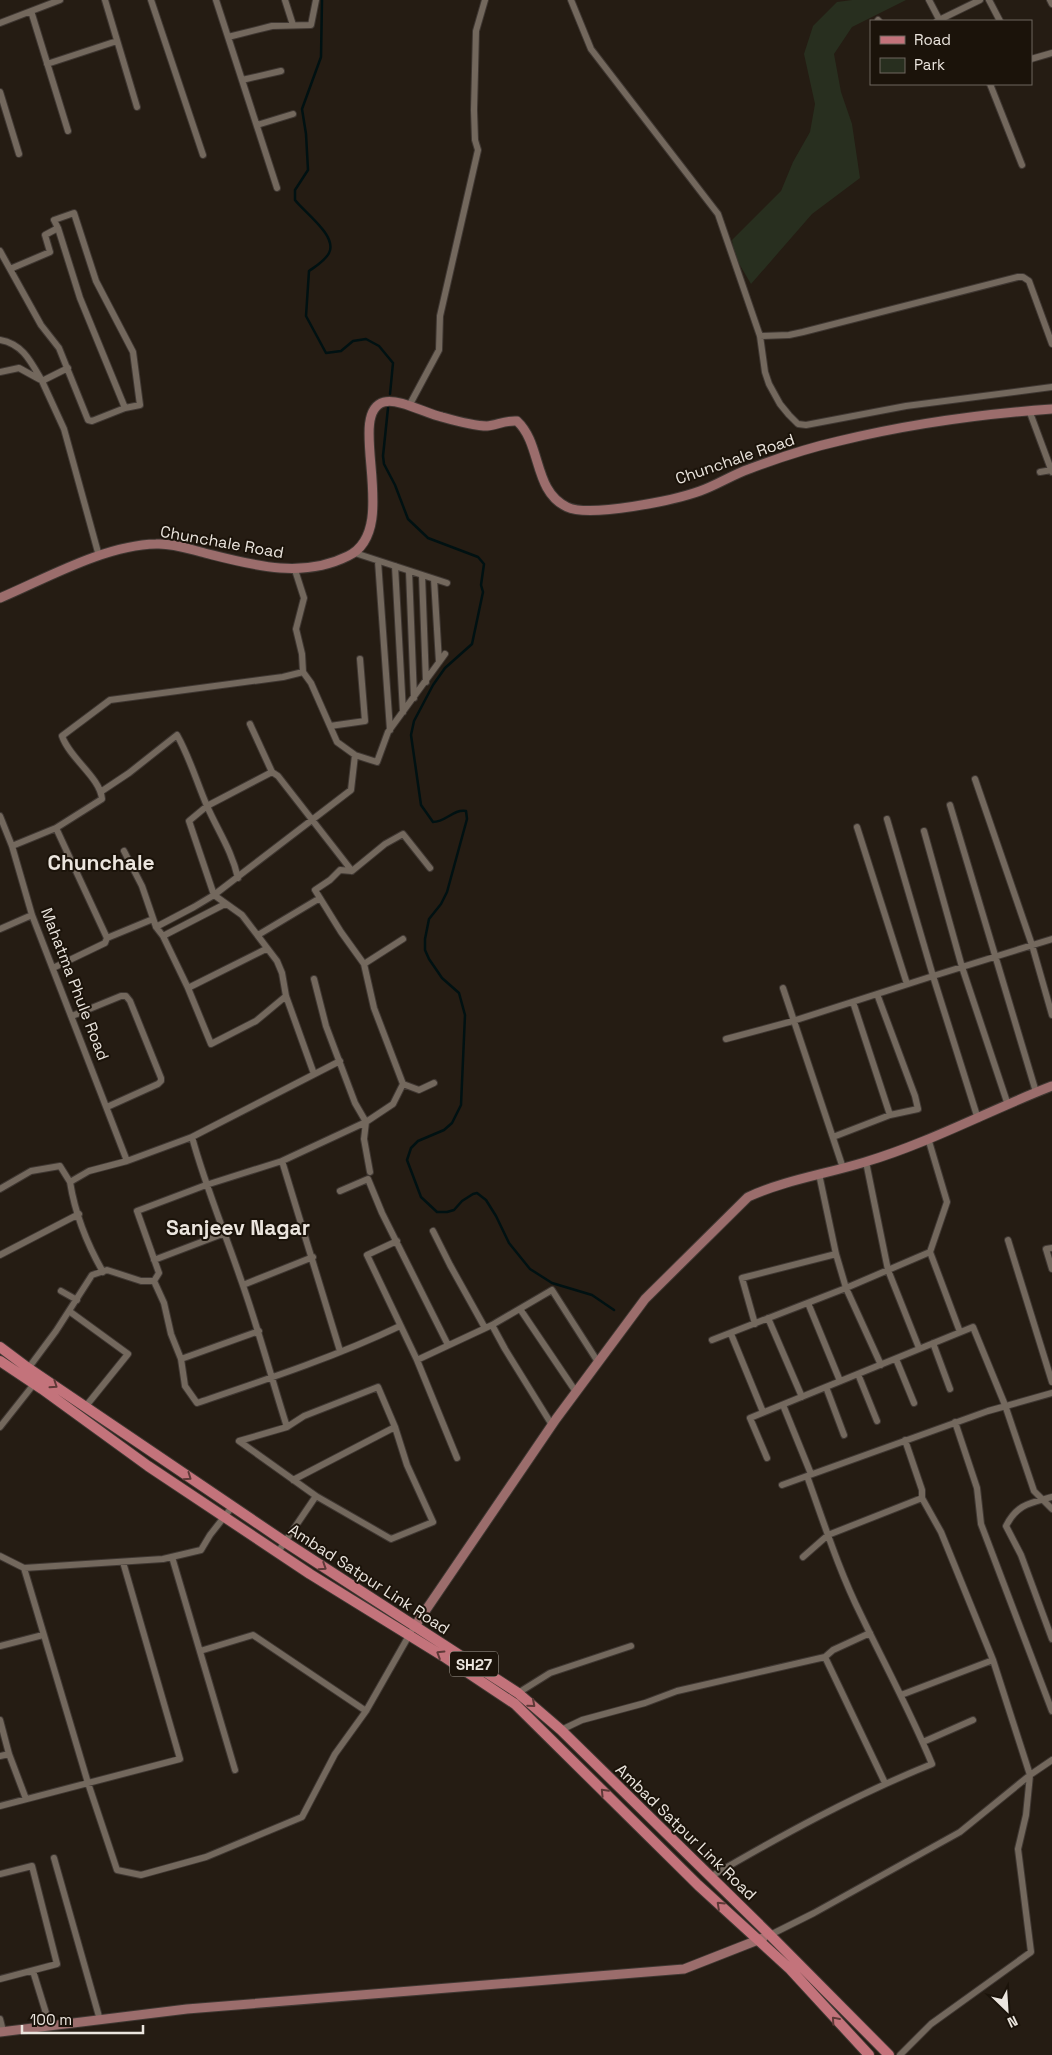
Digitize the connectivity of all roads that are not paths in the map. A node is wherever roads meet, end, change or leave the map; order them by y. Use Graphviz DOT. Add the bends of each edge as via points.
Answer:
graph roads {
  1 [pos="60,0"];
  2 [pos="105,0"];
  3 [pos="151,0"];
  4 [pos="216,0"];
  5 [pos="285,0"];
  6 [pos="316,0"];
  7 [pos="485,0"];
  8 [pos="571,0"];
  9 [pos="929,0"];
  10 [pos="980,0"];
  11 [pos="989,0"];
  12 [pos="1050,0"];
  13 [pos="1052,4"];
  14 [pos="31,11"];
  15 [pos="939,20"];
  16 [pos="941,20"];
  17 [pos="999,20"];
  18 [pos="0,23"];
  19 [pos="293,25"];
  20 [pos="228,37"];
  21 [pos="117,41"];
  22 [pos="1052,53"];
  23 [pos="1032,59"];
  24 [pos="47,64"];
  25 [pos="280,71"];
  26 [pos="242,80"];
  27 [pos="990,85"];
  28 [pos="0,92"];
  29 [pos="137,107"];
  30 [pos="293,114"];
  31 [pos="257,126"];
  32 [pos="68,131"];
  33 [pos="19,154"];
  34 [pos="203,155"];
  35 [pos="1022,165"];
  36 [pos="277,188"];
  37 [pos="58,228"];
  38 [pos="0,251"];
  39 [pos="10,269"];
  40 [pos="760,336"];
  41 [pos="0,340"];
  42 [pos="1052,344"];
  43 [pos="68,368"];
  44 [pos="0,372"];
  45 [pos="42,381"];
  46 [pos="1052,387"];
  47 [pos="409,406"];
  48 [pos="125,408"];
  49 [pos="1052,409"];
  50 [pos="1029,410"];
  51 [pos="1052,471"];
  52 [pos="1040,472"];
  53 [pos="355,553"];
  54 [pos="99,556"];
  55 [pos="378,561"];
  56 [pos="395,566"];
  57 [pos="296,570"];
  58 [pos="409,571"];
  59 [pos="422,575"];
  60 [pos="434,579"];
  61 [pos="446,583"];
  62 [pos="0,598"];
  63 [pos="445,654"];
  64 [pos="360,659"];
  65 [pos="439,662"];
  66 [pos="303,672"];
  67 [pos="426,682"];
  68 [pos="414,698"];
  69 [pos="404,712"];
  70 [pos="250,724"];
  71 [pos="330,726"];
  72 [pos="390,730"];
  73 [pos="355,755"];
  74 [pos="272,772"];
  75 [pos="975,779"];
  76 [pos="102,791"];
  77 [pos="950,805"];
  78 [pos="207,806"];
  79 [pos="0,816"];
  80 [pos="888,819"];
  81 [pos="313,820"];
  82 [pos="857,827"];
  83 [pos="56,828"];
  84 [pos="924,831"];
  85 [pos="12,846"];
  86 [pos="124,851"];
  87 [pos="430,868"];
  88 [pos="352,871"];
  89 [pos="238,878"];
  90 [pos="214,895"];
  91 [pos="320,898"];
  92 [pos="224,904"];
  93 [pos="32,915"];
  94 [pos="153,919"];
  95 [pos="156,927"];
  96 [pos="0,929"];
  97 [pos="258,935"];
  98 [pos="163,936"];
  99 [pos="107,938"];
  100 [pos="403,939"];
  101 [pos="1052,939"];
  102 [pos="1032,945"];
  103 [pos="266,949"];
  104 [pos="995,956"];
  105 [pos="364,964"];
  106 [pos="962,966"];
  107 [pos="53,968"];
  108 [pos="933,976"];
  109 [pos="314,979"];
  110 [pos="906,984"];
  111 [pos="188,988"];
  112 [pos="783,988"];
  113 [pos="877,994"];
  114 [pos="286,996"];
  115 [pos="853,1002"];
  116 [pos="1052,1015"];
  117 [pos="72,1016"];
  118 [pos="793,1021"];
  119 [pos="726,1040"];
  120 [pos="340,1061"];
  121 [pos="314,1074"];
  122 [pos="434,1083"];
  123 [pos="403,1084"];
  124 [pos="1052,1086"];
  125 [pos="1036,1092"];
  126 [pos="1008,1106"];
  127 [pos="107,1107"];
  128 [pos="890,1115"];
  129 [pos="978,1119"];
  130 [pos="366,1122"];
  131 [pos="192,1137"];
  132 [pos="832,1138"];
  133 [pos="928,1138"];
  134 [pos="127,1161"];
  135 [pos="282,1161"];
  136 [pos="866,1162"];
  137 [pos="843,1168"];
  138 [pos="370,1172"];
  139 [pos="819,1174"];
  140 [pos="70,1182"];
  141 [pos="206,1185"];
  142 [pos="0,1189"];
  143 [pos="340,1191"];
  144 [pos="79,1214"];
  145 [pos="433,1231"];
  146 [pos="225,1233"];
  147 [pos="1008,1240"];
  148 [pos="397,1241"];
  149 [pos="1052,1248"];
  150 [pos="930,1252"];
  151 [pos="0,1254"];
  152 [pos="836,1254"];
  153 [pos="313,1257"];
  154 [pos="154,1260"];
  155 [pos="1052,1269"];
  156 [pos="888,1270"];
  157 [pos="103,1272"];
  158 [pos="154,1281"];
  159 [pos="243,1285"];
  160 [pos="846,1288"];
  161 [pos="61,1291"];
  162 [pos="77,1300"];
  163 [pos="808,1303"];
  164 [pos="520,1309"];
  165 [pos="69,1311"];
  166 [pos="768,1318"];
  167 [pos="755,1324"];
  168 [pos="492,1325"];
  169 [pos="400,1326"];
  170 [pos="485,1328"];
  171 [pos="259,1331"];
  172 [pos="960,1332"];
  173 [pos="731,1334"];
  174 [pos="712,1340"];
  175 [pos="933,1344"];
  176 [pos="448,1345"];
  177 [pos="0,1347"];
  178 [pos="920,1348"];
  179 [pos="340,1351"];
  180 [pos="182,1359"];
  181 [pos="896,1359"];
  182 [pos="417,1360"];
  183 [pos="0,1361"];
  184 [pos="598,1362"];
  185 [pos="881,1366"];
  186 [pos="25,1372"];
  187 [pos="858,1374"];
  188 [pos="272,1378"];
  189 [pos="840,1381"];
  190 [pos="1052,1382"];
  191 [pos="34,1384"];
  192 [pos="826,1387"];
  193 [pos="950,1389"];
  194 [pos="576,1392"];
  195 [pos="1052,1393"];
  196 [pos="802,1397"];
  197 [pos="914,1403"];
  198 [pos="783,1405"];
  199 [pos="86,1406"];
  200 [pos="1005,1406"];
  201 [pos="763,1412"];
  202 [pos="877,1421"];
  203 [pos="955,1422"];
  204 [pos="552,1424"];
  205 [pos="0,1427"];
  206 [pos="287,1427"];
  207 [pos="395,1427"];
  208 [pos="844,1435"];
  209 [pos="906,1440"];
  210 [pos="457,1458"];
  211 [pos="767,1458"];
  212 [pos="809,1475"];
  213 [pos="293,1480"];
  214 [pos="782,1485"];
  215 [pos="316,1496"];
  216 [pos="1052,1496"];
  217 [pos="922,1498"];
  218 [pos="1043,1499"];
  219 [pos="232,1507"];
  220 [pos="1052,1509"];
  221 [pos="224,1517"];
  222 [pos="828,1535"];
  223 [pos="285,1542"];
  224 [pos="278,1552"];
  225 [pos="0,1556"];
  226 [pos="172,1557"];
  227 [pos="803,1557"];
  228 [pos="123,1562"];
  229 [pos="24,1568"];
  230 [pos="412,1631"];
  231 [pos="870,1633"];
  232 [pos="43,1635"];
  233 [pos="1052,1639"];
  234 [pos="0,1646"];
  235 [pos="631,1646"];
  236 [pos="200,1651"];
  237 [pos="825,1657"];
  238 [pos="993,1660"];
  239 [pos="518,1693"];
  240 [pos="901,1695"];
  241 [pos="366,1711"];
  242 [pos="1052,1711"];
  243 [pos="0,1720"];
  244 [pos="973,1720"];
  245 [pos="561,1730"];
  246 [pos="923,1742"];
  247 [pos="9,1754"];
  248 [pos="0,1756"];
  249 [pos="1052,1760"];
  250 [pos="235,1770"];
  251 [pos="1030,1775"];
  252 [pos="88,1783"];
  253 [pos="884,1783"];
  254 [pos="26,1799"];
  255 [pos="0,1806"];
  256 [pos="54,1858"];
  257 [pos="0,1874"];
  258 [pos="710,1877"];
  259 [pos="770,1935"];
  260 [pos="758,1940"];
  261 [pos="33,1970"];
  262 [pos="0,1979"];
  263 [pos="0,2019"];
  264 [pos="100,2020"];
  265 [pos="50,2026"];
  266 [pos="2,2032"];
  267 [pos="869,2055"];
  268 [pos="889,2055"];
  269 [pos="900,2055"];
  1 -- 14 [label="street"];
  2 -- 21 [label="street"];
  3 -- 34 [label="street"];
  4 -- 20 [label="street"];
  5 -- 19 [label="street"];
  6 -- 19 [label="street" via="311,25"];
  7 -- 47 [label="street" via="476,31 474,110 478,150 440,316 439,350"];
  8 -- 40 [label="street" via="591,49 718,214"];
  9 -- 15 [label="street"];
  10 -- 16 [label="street"];
  11 -- 17 [label="street"];
  12 -- 13 [label="street"];
  14 -- 18 [label="street"];
  14 -- 24 [label="street"];
  19 -- 20 [label="street" via="272,26"];
  20 -- 26 [label="street"];
  21 -- 24 [label="street"];
  21 -- 29 [label="street"];
  22 -- 23 [label="street"];
  24 -- 32 [label="street"];
  25 -- 26 [label="street"];
  26 -- 31 [label="street"];
  27 -- 35 [label="street"];
  28 -- 33 [label="street"];
  30 -- 31 [label="street"];
  31 -- 36 [label="street"];
  37 -- 39 [label="street" via="45,235 50,252"];
  37 -- 48 [label="street" via="80,298"];
  37 -- 48 [label="street" via="54,220 74,213 96,281 133,352 140,405"];
  38 -- 39 [label="street"];
  39 -- 43 [label="street"];
  40 -- 42 [label="street" via="804,332 1023,277 1029,281"];
  40 -- 46 [label="street" via="768,384 798,424"];
  41 -- 45 [label="street" via="23,351"];
  43 -- 45 [label="street"];
  43 -- 48 [label="street" via="88,420"];
  44 -- 45 [label="street" via="19,368"];
  45 -- 54 [label="street" via="64,429"];
  47 -- 50 [label="street, Chunchale Road" via="479,425 516,421 528,438 544,483 553,496 567,507 587,511 620,509 698,492 755,467 858,436"];
  47 -- 53 [label="street, Chunchale Road" via="384,402 372,412 369,431 373,518 367,538"];
  49 -- 50 [label="street, Chunchale Road"];
  50 -- 51 [label="street"];
  51 -- 52 [label="street"];
  53 -- 55 [label="street"];
  53 -- 57 [label="street, Chunchale Road" via="334,562"];
  54 -- 57 [label="street, Chunchale Road" via="134,546 168,544 250,564"];
  54 -- 62 [label="street, Chunchale Road"];
  55 -- 56 [label="street"];
  55 -- 72 [label="street"];
  56 -- 58 [label="street"];
  56 -- 69 [label="street"];
  57 -- 66 [label="street" via="304,598 296,629"];
  58 -- 59 [label="street"];
  58 -- 68 [label="street"];
  59 -- 60 [label="street"];
  59 -- 67 [label="street"];
  60 -- 61 [label="street"];
  60 -- 65 [label="street"];
  63 -- 65 [label="street"];
  64 -- 71 [label="street" via="365,721"];
  65 -- 67 [label="street"];
  66 -- 71 [label="street"];
  66 -- 76 [label="street" via="110,700 62,736 73,756"];
  67 -- 68 [label="street"];
  68 -- 69 [label="street"];
  69 -- 72 [label="street"];
  70 -- 74 [label="street"];
  71 -- 73 [label="street" via="337,742"];
  72 -- 73 [label="street" via="377,762"];
  73 -- 81 [label="street" via="351,790"];
  74 -- 78 [label="street"];
  74 -- 81 [label="street"];
  75 -- 102 [label="street"];
  76 -- 78 [label="street" via="177,735"];
  76 -- 83 [label="street" via="102,799"];
  77 -- 104 [label="street"];
  78 -- 89 [label="street" via="228,847"];
  78 -- 90 [label="street" via="189,821"];
  79 -- 85 [label="street, Mahatma Phule Road"];
  80 -- 108 [label="street"];
  81 -- 88 [label="street"];
  81 -- 89 [label="street"];
  82 -- 110 [label="street"];
  83 -- 85 [label="street"];
  83 -- 99 [label="street"];
  84 -- 106 [label="street"];
  85 -- 93 [label="street, Mahatma Phule Road"];
  86 -- 94 [label="street" via="142,886"];
  87 -- 88 [label="street" via="403,834"];
  88 -- 91 [label="street" via="340,870 315,890"];
  89 -- 90 [label="street"];
  90 -- 92 [label="street"];
  90 -- 95 [label="street"];
  91 -- 97 [label="street"];
  91 -- 105 [label="street"];
  92 -- 97 [label="street" via="242,916"];
  92 -- 98 [label="street"];
  93 -- 96 [label="street"];
  93 -- 107 [label="street, Mahatma Phule Road"];
  94 -- 95 [label="street"];
  94 -- 99 [label="street"];
  95 -- 98 [label="street"];
  97 -- 103 [label="street"];
  98 -- 111 [label="street"];
  99 -- 107 [label="street" via="105,943"];
  100 -- 105 [label="street"];
  101 -- 102 [label="street"];
  102 -- 104 [label="street"];
  102 -- 116 [label="street"];
  103 -- 111 [label="street"];
  103 -- 114 [label="street" via="277,960"];
  104 -- 106 [label="street"];
  104 -- 125 [label="street"];
  105 -- 123 [label="street" via="374,1008"];
  106 -- 108 [label="street"];
  106 -- 126 [label="street"];
  107 -- 117 [label="street, Mahatma Phule Road"];
  108 -- 110 [label="street"];
  108 -- 129 [label="street"];
  109 -- 120 [label="street" via="326,1026"];
  110 -- 113 [label="street"];
  111 -- 114 [label="street" via="212,1044 256,1021"];
  112 -- 118 [label="street"];
  113 -- 115 [label="street"];
  113 -- 128 [label="street" via="918,1109"];
  114 -- 121 [label="street"];
  115 -- 118 [label="street"];
  115 -- 128 [label="street"];
  117 -- 127 [label="street, Mahatma Phule Road"];
  117 -- 127 [label="street" via="121,996 128,997 161,1078 158,1084"];
  118 -- 119 [label="street"];
  118 -- 132 [label="street"];
  120 -- 121 [label="street"];
  120 -- 130 [label="street" via="355,1103"];
  121 -- 131 [label="street"];
  122 -- 123 [label="street" via="419,1090"];
  123 -- 130 [label="street" via="393,1104"];
  124 -- 125 [label="street"];
  125 -- 126 [label="street"];
  126 -- 129 [label="street"];
  127 -- 134 [label="street, Mahatma Phule Road"];
  128 -- 132 [label="street"];
  129 -- 133 [label="street"];
  130 -- 135 [label="street"];
  130 -- 138 [label="street" via="364,1139"];
  131 -- 134 [label="street"];
  131 -- 141 [label="street"];
  132 -- 137 [label="street"];
  133 -- 136 [label="street"];
  133 -- 150 [label="street" via="947,1202"];
  134 -- 140 [label="street" via="89,1171"];
  135 -- 141 [label="street"];
  135 -- 153 [label="street"];
  136 -- 137 [label="street"];
  136 -- 156 [label="street"];
  137 -- 139 [label="street"];
  139 -- 152 [label="street"];
  139 -- 184 [label="street" via="764,1189 748,1197 645,1299"];
  140 -- 142 [label="street" via="60,1166 31,1171"];
  140 -- 144 [label="street"];
  141 -- 146 [label="street"];
  141 -- 154 [label="street" via="136,1211"];
  143 -- 148 [label="street" via="368,1179"];
  144 -- 151 [label="street"];
  144 -- 157 [label="street" via="90,1249"];
  145 -- 170 [label="street"];
  146 -- 154 [label="street"];
  146 -- 159 [label="street"];
  147 -- 190 [label="street"];
  148 -- 169 [label="street" via="367,1255"];
  148 -- 176 [label="street"];
  149 -- 155 [label="street" via="1046,1249"];
  150 -- 156 [label="street"];
  150 -- 172 [label="street"];
  152 -- 160 [label="street"];
  152 -- 167 [label="street" via="742,1278"];
  153 -- 159 [label="street"];
  153 -- 179 [label="street"];
  154 -- 158 [label="street" via="159,1273"];
  156 -- 160 [label="street"];
  156 -- 178 [label="street"];
  157 -- 158 [label="street" via="107,1270 141,1281"];
  157 -- 162 [label="street" via="92,1275"];
  158 -- 180 [label="street"];
  159 -- 171 [label="street"];
  160 -- 163 [label="street"];
  160 -- 185 [label="street"];
  161 -- 162 [label="street"];
  162 -- 165 [label="street"];
  163 -- 166 [label="street"];
  163 -- 189 [label="street"];
  164 -- 168 [label="street"];
  164 -- 184 [label="street" via="552,1290"];
  164 -- 194 [label="street"];
  165 -- 186 [label="street"];
  165 -- 199 [label="street" via="128,1354"];
  166 -- 167 [label="street"];
  166 -- 196 [label="street"];
  167 -- 173 [label="street"];
  168 -- 170 [label="street"];
  168 -- 204 [label="street"];
  169 -- 179 [label="street"];
  169 -- 182 [label="street"];
  170 -- 176 [label="street"];
  171 -- 180 [label="street"];
  171 -- 188 [label="street"];
  172 -- 175 [label="street"];
  172 -- 200 [label="street" via="973,1327"];
  173 -- 174 [label="street"];
  173 -- 201 [label="street"];
  175 -- 178 [label="street"];
  175 -- 193 [label="street"];
  176 -- 182 [label="street"];
  177 -- 186 [label="main road, Ambad Satpur Link Road / SH27"];
  178 -- 181 [label="street"];
  179 -- 188 [label="street"];
  180 -- 188 [label="street" via="185,1386 197,1403"];
  181 -- 185 [label="street"];
  181 -- 197 [label="street"];
  182 -- 210 [label="street"];
  183 -- 186 [label="main road, Ambad Satpur Link Road"];
  184 -- 194 [label="street"];
  185 -- 187 [label="street"];
  186 -- 191 [label="main road, Ambad Satpur Link Road"];
  186 -- 199 [label="main road, Ambad Satpur Link Road / SH27, one-way"];
  187 -- 189 [label="street"];
  187 -- 202 [label="street"];
  188 -- 206 [label="street"];
  189 -- 192 [label="street"];
  191 -- 205 [label="street"];
  191 -- 221 [label="main road, Ambad Satpur Link Road"];
  192 -- 196 [label="street"];
  192 -- 208 [label="street"];
  194 -- 204 [label="street"];
  195 -- 200 [label="street"];
  196 -- 198 [label="street"];
  198 -- 201 [label="street"];
  198 -- 212 [label="street"];
  199 -- 219 [label="main road, Ambad Satpur Link Road / SH27, one-way"];
  200 -- 203 [label="street"];
  200 -- 218 [label="street" via="1034,1491"];
  201 -- 211 [label="street" via="750,1418"];
  203 -- 209 [label="street"];
  203 -- 242 [label="street" via="977,1488 981,1524"];
  204 -- 230 [label="street"];
  206 -- 207 [label="street" via="304,1416 378,1387"];
  206 -- 213 [label="street" via="239,1441"];
  207 -- 213 [label="street"];
  207 -- 215 [label="street" via="407,1465 433,1522 391,1538"];
  209 -- 212 [label="street"];
  209 -- 217 [label="street"];
  212 -- 214 [label="street"];
  212 -- 222 [label="street"];
  213 -- 215 [label="street"];
  215 -- 223 [label="street"];
  216 -- 218 [label="street"];
  217 -- 222 [label="street"];
  217 -- 238 [label="street" via="941,1532"];
  218 -- 220 [label="street"];
  218 -- 233 [label="street" via="1013,1512 1006,1526 1021,1555"];
  219 -- 221 [label="street"];
  219 -- 223 [label="main road, Ambad Satpur Link Road / SH27"];
  221 -- 224 [label="main road, Ambad Satpur Link Road"];
  221 -- 226 [label="street" via="201,1550"];
  222 -- 227 [label="street"];
  222 -- 231 [label="street"];
  223 -- 224 [label="street"];
  223 -- 230 [label="main road, Ambad Satpur Link Road / SH27, one-way"];
  224 -- 230 [label="main road, Ambad Satpur Link Road"];
  225 -- 229 [label="street"];
  226 -- 228 [label="street"];
  226 -- 236 [label="street"];
  228 -- 229 [label="street"];
  228 -- 252 [label="street" via="180,1759"];
  229 -- 232 [label="street"];
  230 -- 239 [label="main road, Ambad Satpur Link Road / SH27"];
  230 -- 241 [label="street"];
  260 -- 230 [label="main road, Ambad Satpur Link Road, one-way" via="515,1704"];
  231 -- 237 [label="street"];
  231 -- 240 [label="street"];
  232 -- 234 [label="street"];
  232 -- 252 [label="street"];
  235 -- 239 [label="street" via="550,1673"];
  236 -- 241 [label="street" via="253,1635"];
  236 -- 250 [label="street"];
  237 -- 245 [label="street" via="677,1692 582,1720"];
  237 -- 253 [label="street"];
  238 -- 240 [label="street"];
  238 -- 251 [label="street"];
  239 -- 245 [label="main road, Ambad Satpur Link Road / SH27, one-way"];
  240 -- 246 [label="street"];
  241 -- 252 [label="street" via="335,1754 302,1817 206,1857 141,1875 117,1870"];
  243 -- 247 [label="street"];
  244 -- 246 [label="street"];
  245 -- 258 [label="main road, Ambad Satpur Link Road / SH27"];
  246 -- 253 [label="street" via="932,1764"];
  247 -- 248 [label="street"];
  247 -- 254 [label="street"];
  249 -- 251 [label="street"];
  251 -- 259 [label="street" via="960,1832"];
  251 -- 269 [label="street" via="1018,1850 1031,1952 931,2024"];
  252 -- 254 [label="street"];
  253 -- 258 [label="street"];
  254 -- 255 [label="street"];
  256 -- 264 [label="street"];
  257 -- 261 [label="street" via="32,1866 57,1964"];
  258 -- 259 [label="main road, Ambad Satpur Link Road / SH27"];
  259 -- 260 [label="street"];
  259 -- 268 [label="main road, Ambad Satpur Link Road / SH27"];
  260 -- 264 [label="street" via="684,1969 197,2008"];
  267 -- 260 [label="main road, Ambad Satpur Link Road, one-way" via="790,1969"];
  261 -- 262 [label="street"];
  261 -- 265 [label="street"];
  263 -- 266 [label="street"];
  264 -- 265 [label="street"];
  265 -- 266 [label="street"];
}
